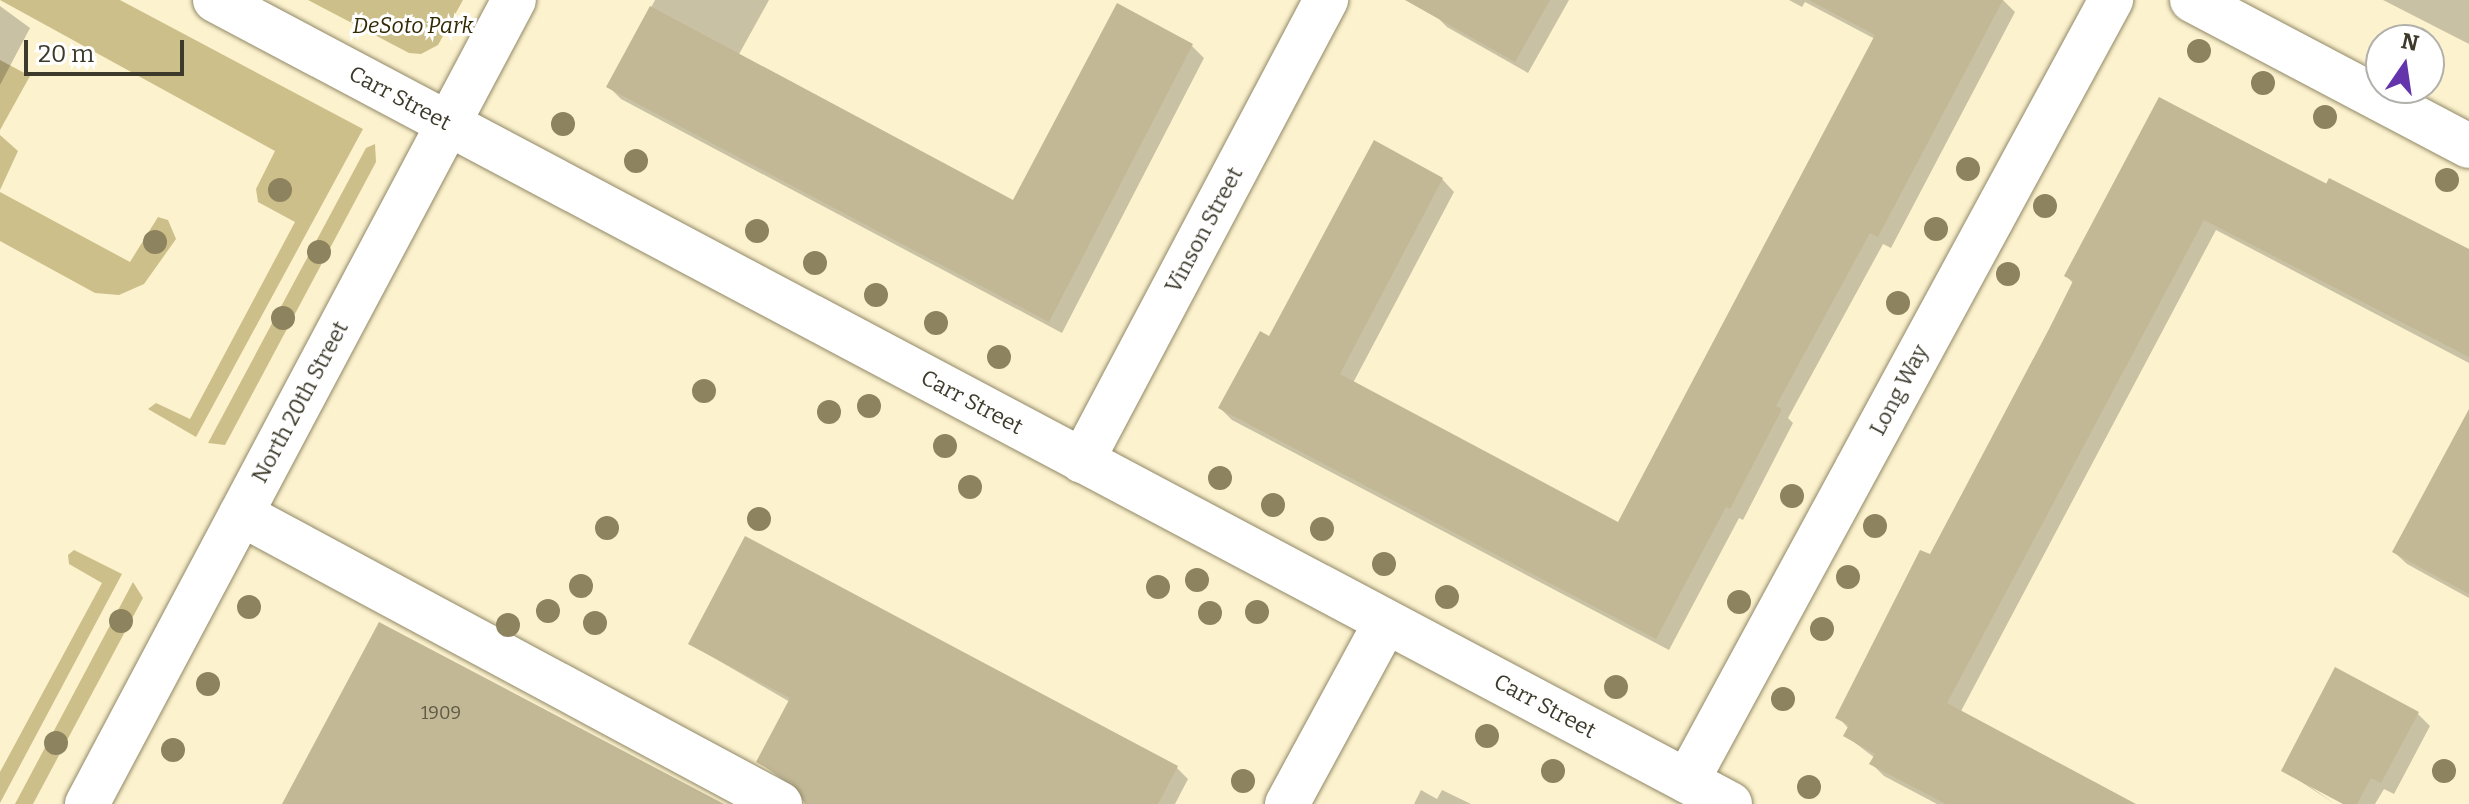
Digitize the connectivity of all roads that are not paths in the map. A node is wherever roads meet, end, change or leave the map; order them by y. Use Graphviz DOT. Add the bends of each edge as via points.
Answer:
graph roads {
  1 [pos="215,0"];
  2 [pos="514,0"];
  3 [pos="1326,0"];
  4 [pos="2111,0"];
  5 [pos="2192,0"];
  6 [pos="448,123"];
  7 [pos="2469,146"];
  8 [pos="1082,461"];
  9 [pos="241,514"];
  10 [pos="1386,622"];
  11 [pos="1687,781"];
  12 [pos="87,804"];
  13 [pos="780,804"];
  14 [pos="1287,804"];
  15 [pos="1730,804"];
  1 -- 6 [label="street, Carr Street"];
  2 -- 6 [label="street, North 20th Street"];
  3 -- 8 [label="street, Vinson Street"];
  4 -- 11 [label="street, Long Way"];
  5 -- 7 [label="street"];
  6 -- 8 [label="street, Carr Street"];
  6 -- 9 [label="street, North 20th Street"];
  8 -- 10 [label="street, Carr Street"];
  9 -- 12 [label="street, North 20th Street"];
  9 -- 13 [label="street"];
  10 -- 11 [label="street, Carr Street"];
  10 -- 14 [label="street"];
  11 -- 15 [label="street, Carr Street"];
}
